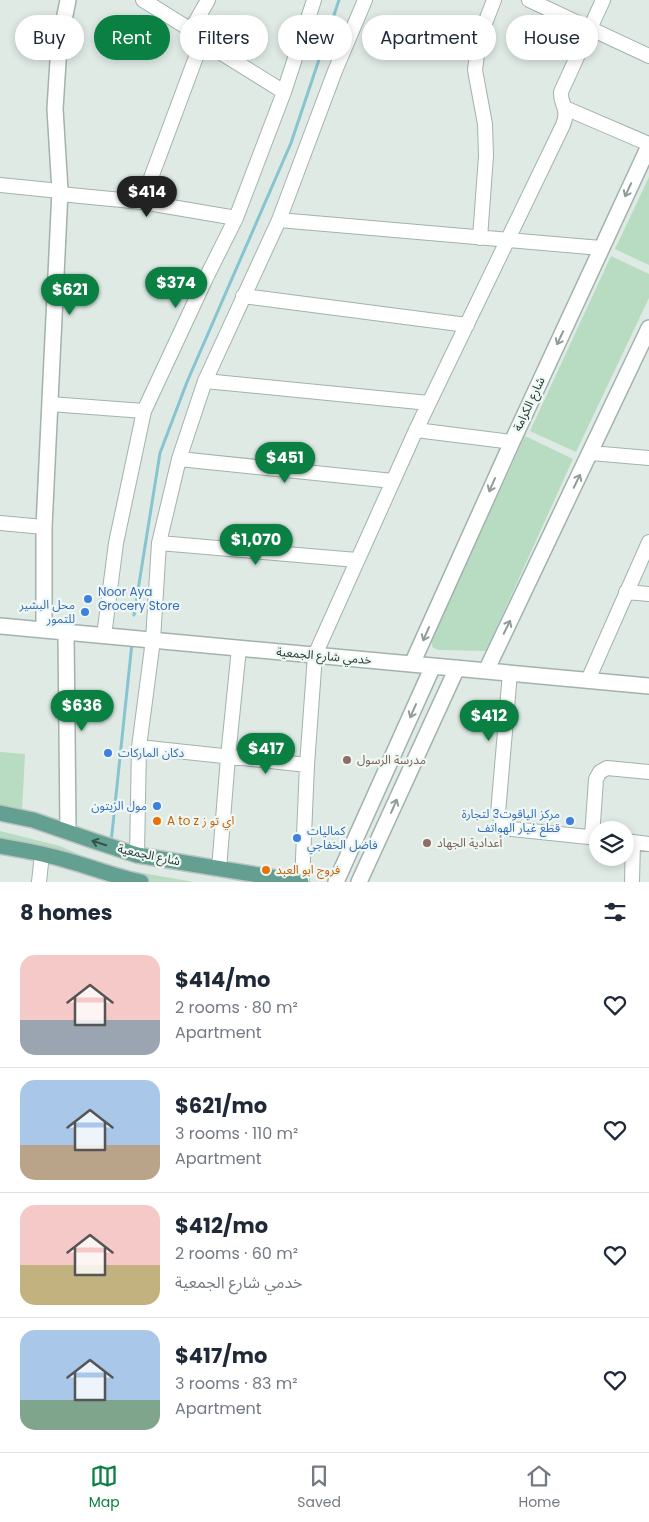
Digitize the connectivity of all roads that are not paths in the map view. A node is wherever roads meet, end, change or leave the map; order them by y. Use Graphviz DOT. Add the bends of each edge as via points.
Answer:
graph roads {
  1 [pos="68,0"];
  2 [pos="142,0"];
  3 [pos="208,0"];
  4 [pos="314,0"];
  5 [pos="365,0"];
  6 [pos="494,0"];
  7 [pos="529,0"];
  8 [pos="603,0"];
  9 [pos="200,15"];
  10 [pos="562,15"];
  11 [pos="596,15"];
  12 [pos="180,23"];
  13 [pos="598,32"];
  14 [pos="649,56"];
  15 [pos="195,60"];
  16 [pos="233,60"];
  17 [pos="576,60"];
  18 [pos="284,92"];
  19 [pos="565,108"];
  20 [pos="649,145"];
  21 [pos="0,185"];
  22 [pos="60,192"];
  23 [pos="142,202"];
  24 [pos="236,218"];
  25 [pos="279,220"];
  26 [pos="480,238"];
  27 [pos="507,240"];
  28 [pos="601,248"];
  29 [pos="244,296"];
  30 [pos="467,325"];
  31 [pos="649,328"];
  32 [pos="205,381"];
  33 [pos="429,403"];
  34 [pos="50,404"];
  35 [pos="144,411"];
  36 [pos="416,430"];
  37 [pos="512,442"];
  38 [pos="591,453"];
  39 [pos="649,458"];
  40 [pos="179,459"];
  41 [pos="393,481"];
  42 [pos="0,523"];
  43 [pos="44,527"];
  44 [pos="649,542"];
  45 [pos="158,543"];
  46 [pos="357,560"];
  47 [pos="626,592"];
  48 [pos="649,594"];
  49 [pos="0,626"];
  50 [pos="44,630"];
  51 [pos="66,632"];
  52 [pos="104,636"];
  53 [pos="153,640"];
  54 [pos="239,648"];
  55 [pos="315,655"];
  56 [pos="412,664"];
  57 [pos="433,666"];
  58 [pos="457,668"];
  59 [pos="486,671"];
  60 [pos="510,673"];
  61 [pos="588,680"];
  62 [pos="649,686"];
  63 [pos="139,746"];
  64 [pos="228,757"];
  65 [pos="307,765"];
  66 [pos="649,772"];
  67 [pos="0,813"];
  68 [pos="595,821"];
  69 [pos="68,831"];
  70 [pos="589,837"];
  71 [pos="634,842"];
  72 [pos="649,844"];
  73 [pos="0,846"];
  74 [pos="42,854"];
  75 [pos="137,854"];
  76 [pos="631,866"];
  77 [pos="219,869"];
  78 [pos="344,875"];
  79 [pos="359,880"];
  80 [pos="133,881"];
  81 [pos="39,882"];
  82 [pos="301,882"];
  83 [pos="336,882"];
  84 [pos="632,882"];
  1 -- 22 [label="street" via="59,45 56,109"];
  2 -- 12 [label="street"];
  3 -- 9 [label="street"];
  4 -- 18 [label="street"];
  5 -- 25 [label="street"];
  6 -- 26 [label="street" via="479,39 475,70 485,124 486,156"];
  7 -- 10 [label="street"];
  8 -- 11 [label="street"];
  13 -- 14 [label="street"];
  15 -- 23 [label="street"];
  16 -- 18 [label="street"];
  17 -- 19 [label="street" via="561,92"];
  18 -- 24 [label="street"];
  19 -- 20 [label="street"];
  19 -- 27 [label="street" via="563,125"];
  20 -- 28 [label="street, شارع الكرامة, one-way"];
  21 -- 22 [label="street"];
  22 -- 23 [label="street"];
  22 -- 34 [label="street"];
  23 -- 24 [label="street"];
  24 -- 35 [label="street"];
  25 -- 26 [label="street"];
  25 -- 29 [label="street"];
  26 -- 27 [label="street"];
  27 -- 28 [label="street"];
  27 -- 30 [label="street"];
  28 -- 37 [label="street, شارع الكرامة, one-way"];
  29 -- 30 [label="street"];
  29 -- 32 [label="street"];
  30 -- 33 [label="street"];
  31 -- 38 [label="street"];
  32 -- 33 [label="street"];
  32 -- 40 [label="street"];
  33 -- 36 [label="street"];
  34 -- 35 [label="street"];
  34 -- 43 [label="street"];
  35 -- 52 [label="street" via="116,543"];
  36 -- 37 [label="street"];
  36 -- 41 [label="street"];
  37 -- 56 [label="street, شارع الكرامة, one-way"];
  38 -- 39 [label="street"];
  59 -- 38 [label="street, one-way"];
  40 -- 41 [label="street"];
  40 -- 45 [label="street"];
  41 -- 46 [label="street"];
  42 -- 43 [label="street"];
  43 -- 50 [label="street"];
  44 -- 47 [label="street"];
  45 -- 46 [label="street"];
  45 -- 53 [label="street"];
  46 -- 55 [label="street"];
  47 -- 48 [label="street"];
  47 -- 61 [label="street"];
  49 -- 50 [label="street, خدمي شارع الجمعية"];
  50 -- 51 [label="street, خدمي شارع الجمعية"];
  51 -- 52 [label="street, خدمي شارع الجمعية"];
  51 -- 69 [label="street"];
  52 -- 53 [label="street, خدمي شارع الجمعية"];
  53 -- 54 [label="street, خدمي شارع الجمعية"];
  53 -- 63 [label="street"];
  54 -- 55 [label="street, خدمي شارع الجمعية"];
  54 -- 64 [label="street"];
  55 -- 56 [label="street, خدمي شارع الجمعية"];
  55 -- 65 [label="street"];
  56 -- 57 [label="street, خدمي شارع الجمعية"];
  57 -- 58 [label="street, خدمي شارع الجمعية"];
  57 -- 78 [label="street, one-way"];
  58 -- 59 [label="street, خدمي شارع الجمعية"];
  79 -- 58 [label="street, one-way"];
  59 -- 60 [label="street, خدمي شارع الجمعية"];
  60 -- 61 [label="street, خدمي شارع الجمعية"];
  60 -- 70 [label="street" via="498,814 502,823 512,829"];
  61 -- 62 [label="street, خدمي شارع الجمعية"];
  63 -- 64 [label="street"];
  63 -- 75 [label="street"];
  64 -- 65 [label="street"];
  64 -- 77 [label="street"];
  65 -- 82 [label="street"];
  66 -- 68 [label="street" via="607,768 600,772 596,779"];
  67 -- 69 [label="main road, شارع الجمعية"];
  75 -- 69 [label="main road, شارع الجمعية, one-way"];
  71 -- 72 [label="street"];
  73 -- 74 [label="main road"];
  74 -- 80 [label="main road"];
  74 -- 81 [label="street"];
  75 -- 77 [label="main road, شارع الجمعية"];
  76 -- 84 [label="street"];
  77 -- 82 [label="main road, شارع الجمعية"];
  78 -- 83 [label="street"];
}
